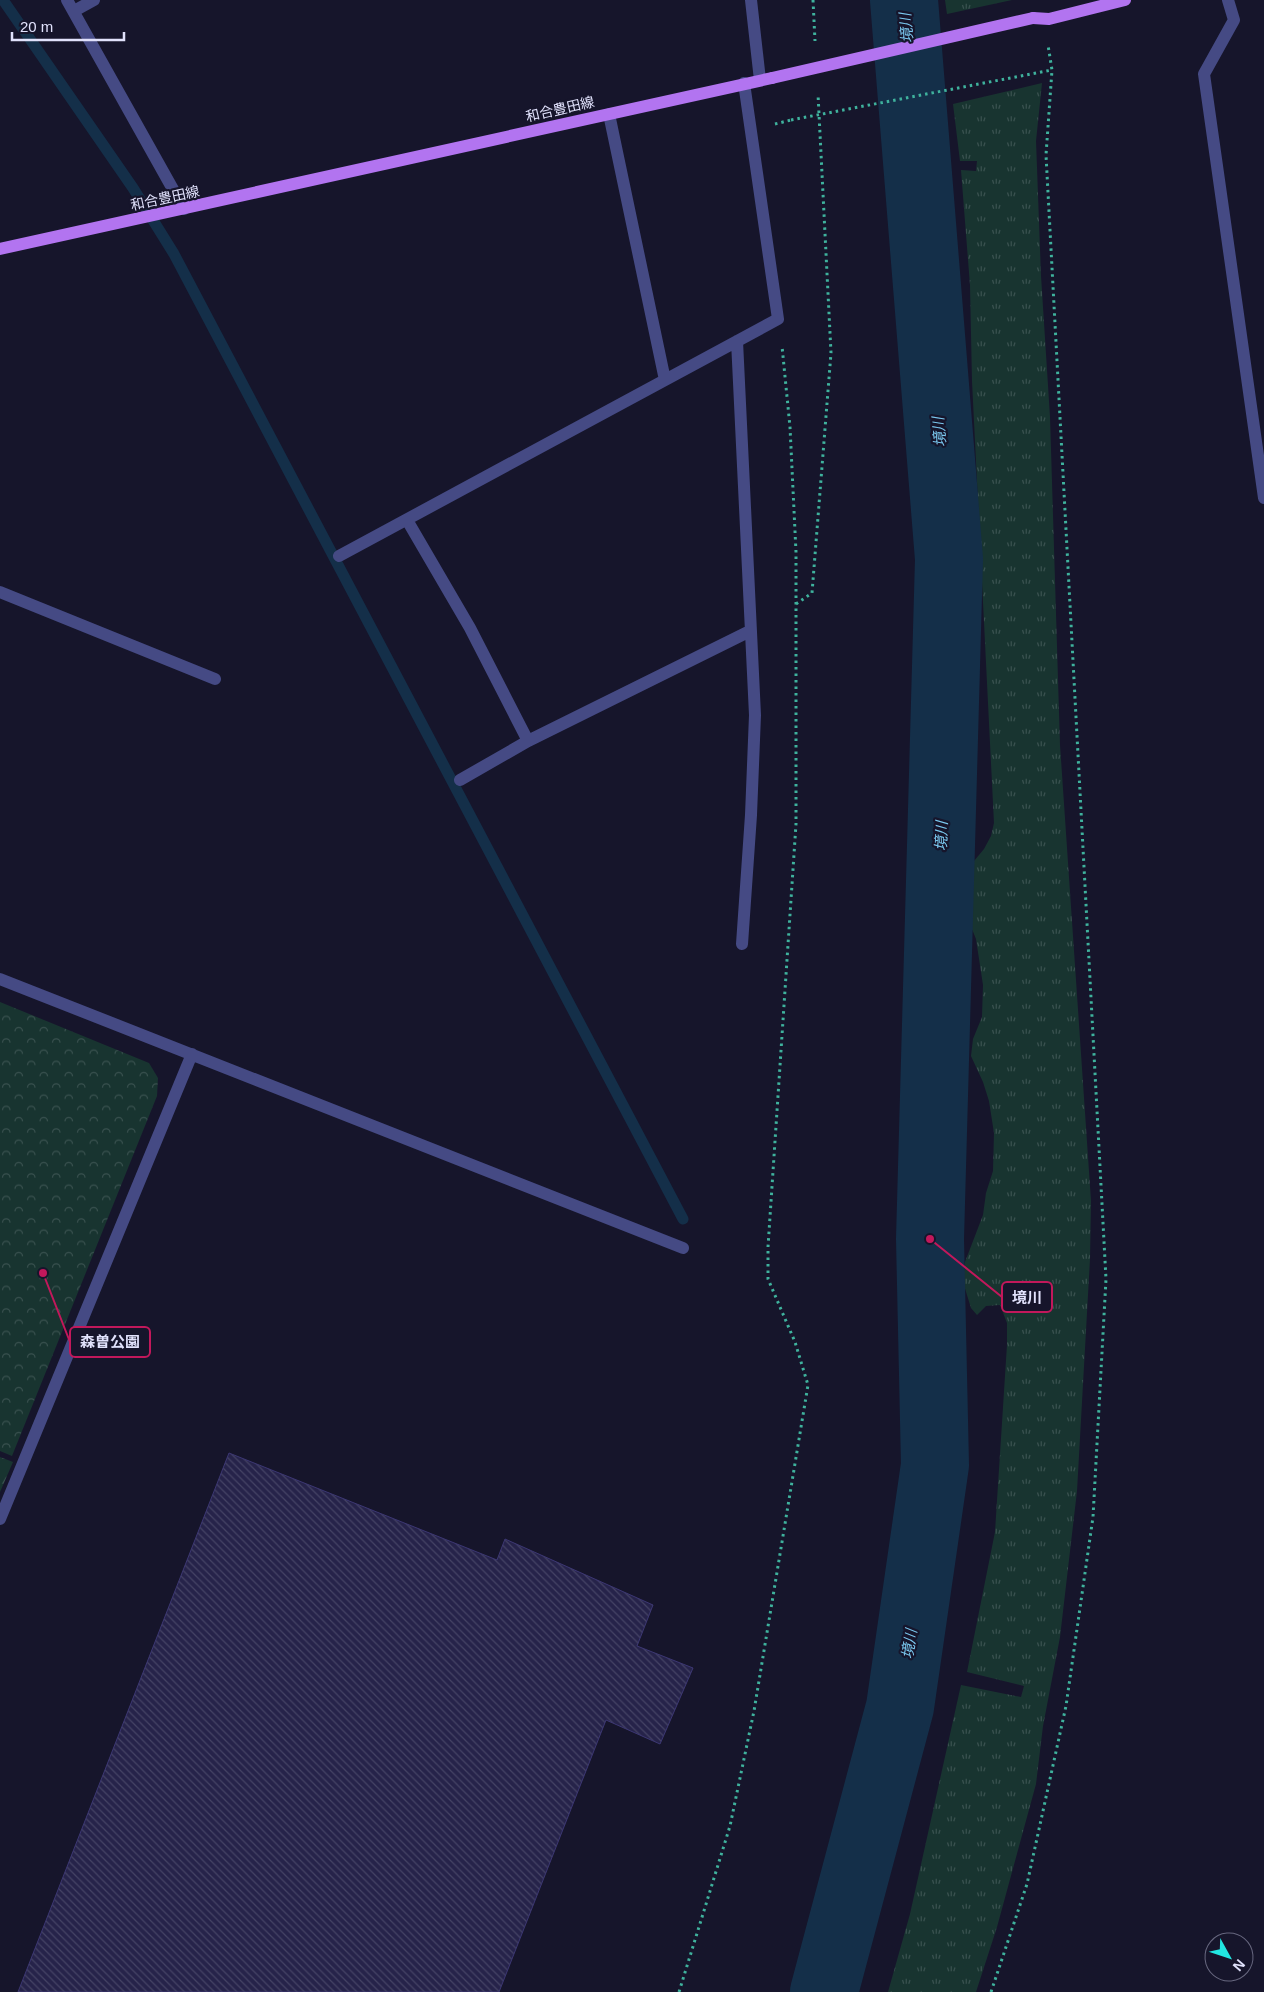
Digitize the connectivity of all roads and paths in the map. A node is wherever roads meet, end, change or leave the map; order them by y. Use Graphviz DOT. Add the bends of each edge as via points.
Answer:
graph roads {
  1 [pos="68,0"];
  2 [pos="94,0"];
  3 [pos="750,0"];
  4 [pos="813,0"];
  5 [pos="1125,0"];
  6 [pos="1228,0"];
  7 [pos="74,12"];
  8 [pos="1049,19"];
  9 [pos="816,49"];
  10 [pos="1052,70"];
  11 [pos="766,79"];
  12 [pos="744,83"];
  13 [pos="818,88"];
  14 [pos="609,114"];
  15 [pos="791,120"];
  16 [pos="184,209"];
  17 [pos="0,249"];
  18 [pos="778,318"];
  19 [pos="738,341"];
  20 [pos="665,380"];
  21 [pos="1264,498"];
  22 [pos="407,520"];
  23 [pos="339,556"];
  24 [pos="0,592"];
  25 [pos="796,605"];
  26 [pos="750,630"];
  27 [pos="215,679"];
  28 [pos="528,741"];
  29 [pos="460,780"];
  30 [pos="742,944"];
  31 [pos="0,979"];
  32 [pos="192,1054"];
  33 [pos="683,1248"];
  34 [pos="0,1519"];
  35 [pos="680,1992"];
  36 [pos="991,1992"];
  1 -- 7 [label="street"];
  2 -- 7 [label="street"];
  3 -- 11 [label="street"];
  4 -- 9 [label="path"];
  5 -- 8 [label="main road, 和合豊田線"];
  6 -- 21 [label="street" via="1234,20 1204,74"];
  7 -- 16 [label="street"];
  8 -- 10 [label="path" via="1048,46"];
  8 -- 11 [label="main road, 和合豊田線, bridge" via="1032,18"];
  10 -- 15 [label="path, bridge"];
  10 -- 36 [label="path" via="1046,155 1106,1280 1093,1517 1066,1706 1027,1884"];
  11 -- 12 [label="main road, 和合豊田線"];
  12 -- 14 [label="main road, 和合豊田線"];
  12 -- 18 [label="street"];
  13 -- 25 [label="path" via="831,353 812,593"];
  14 -- 16 [label="main road, 和合豊田線"];
  14 -- 20 [label="street"];
  16 -- 17 [label="main road, 和合豊田線"];
  18 -- 19 [label="street"];
  18 -- 25 [label="path" via="786,366 790,427"];
  19 -- 20 [label="street"];
  19 -- 26 [label="street"];
  20 -- 22 [label="street"];
  22 -- 23 [label="street"];
  22 -- 28 [label="street" via="470,628"];
  24 -- 27 [label="street"];
  25 -- 35 [label="path" via="796,824 768,1279 795,1342 808,1385 748,1740 730,1826"];
  26 -- 28 [label="street"];
  26 -- 30 [label="street" via="755,715"];
  28 -- 29 [label="street"];
  31 -- 32 [label="street"];
  32 -- 33 [label="street"];
  32 -- 34 [label="street"];
}
